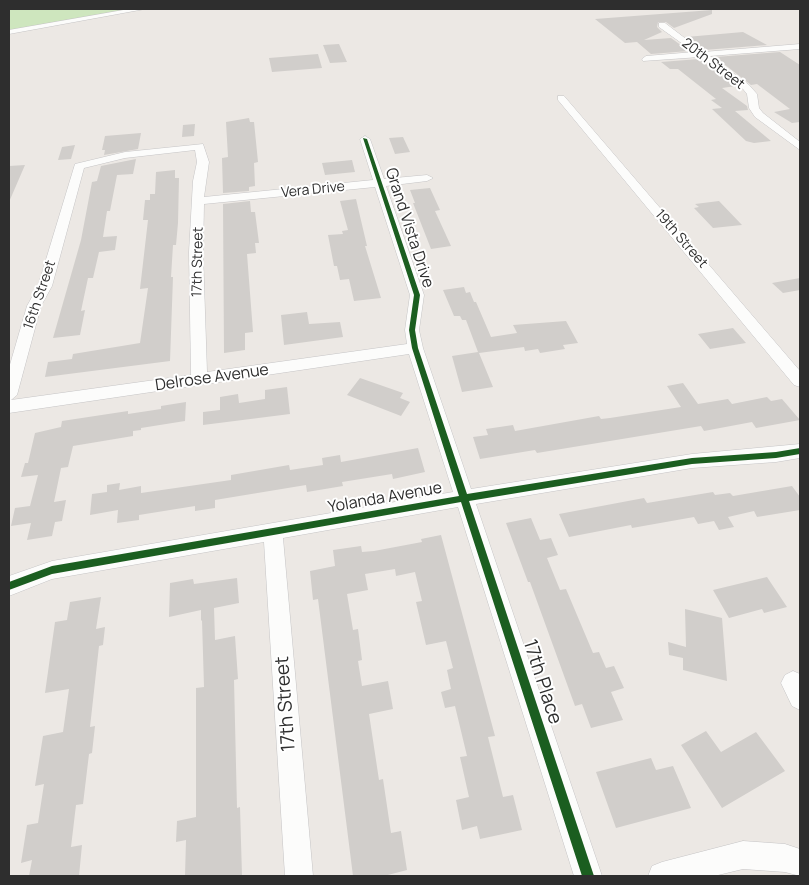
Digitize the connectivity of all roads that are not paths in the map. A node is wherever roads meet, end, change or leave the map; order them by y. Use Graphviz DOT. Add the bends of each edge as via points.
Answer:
graph roads {
  1 [pos="141,9"];
  2 [pos="662,25"];
  3 [pos="9,32"];
  4 [pos="800,46"];
  5 [pos="785,47"];
  6 [pos="701,54"];
  7 [pos="800,56"];
  8 [pos="646,59"];
  9 [pos="561,98"];
  10 [pos="800,135"];
  11 [pos="788,137"];
  12 [pos="365,139"];
  13 [pos="800,146"];
  14 [pos="79,166"];
  15 [pos="427,178"];
  16 [pos="380,183"];
  17 [pos="199,201"];
  18 [pos="415,348"];
  19 [pos="199,380"];
  20 [pos="800,381"];
  21 [pos="9,395"];
  22 [pos="9,407"];
  23 [pos="800,451"];
  24 [pos="465,498"];
  25 [pos="273,532"];
  26 [pos="9,586"];
  27 [pos="800,863"];
  28 [pos="299,876"];
  29 [pos="588,876"];
  30 [pos="662,876"];
  1 -- 3 [label="street"];
  2 -- 6 [label="street, 20th Street"];
  4 -- 5 [label="street"];
  5 -- 6 [label="street"];
  5 -- 7 [label="street"];
  6 -- 8 [label="street"];
  6 -- 11 [label="street, 20th Street" via="746,87 759,115"];
  9 -- 20 [label="street, 19th Street"];
  10 -- 11 [label="street"];
  11 -- 13 [label="street, 20th Street"];
  12 -- 16 [label="street, Grand Vista Drive"];
  14 -- 17 [label="street, 17th Street" via="125,155 199,146 203,162"];
  14 -- 21 [label="street, 16th Street" via="45,286 34,306"];
  15 -- 16 [label="street, Vera Drive"];
  16 -- 17 [label="street, Vera Drive"];
  16 -- 18 [label="street, Grand Vista Drive" via="417,295 412,330"];
  17 -- 19 [label="street, 17th Street" via="196,252"];
  18 -- 19 [label="street, Delrose Avenue"];
  18 -- 24 [label="street, Grand Vista Drive"];
  19 -- 22 [label="street, Delrose Avenue"];
  23 -- 24 [label="street, Yolanda Avenue" via="692,461"];
  24 -- 25 [label="street, Yolanda Avenue"];
  24 -- 29 [label="street, 17th Place"];
  25 -- 26 [label="street, Yolanda Avenue" via="52,570"];
  25 -- 28 [label="street, 17th Street"];
  27 -- 30 [label="street" via="785,858 743,855"];
}
